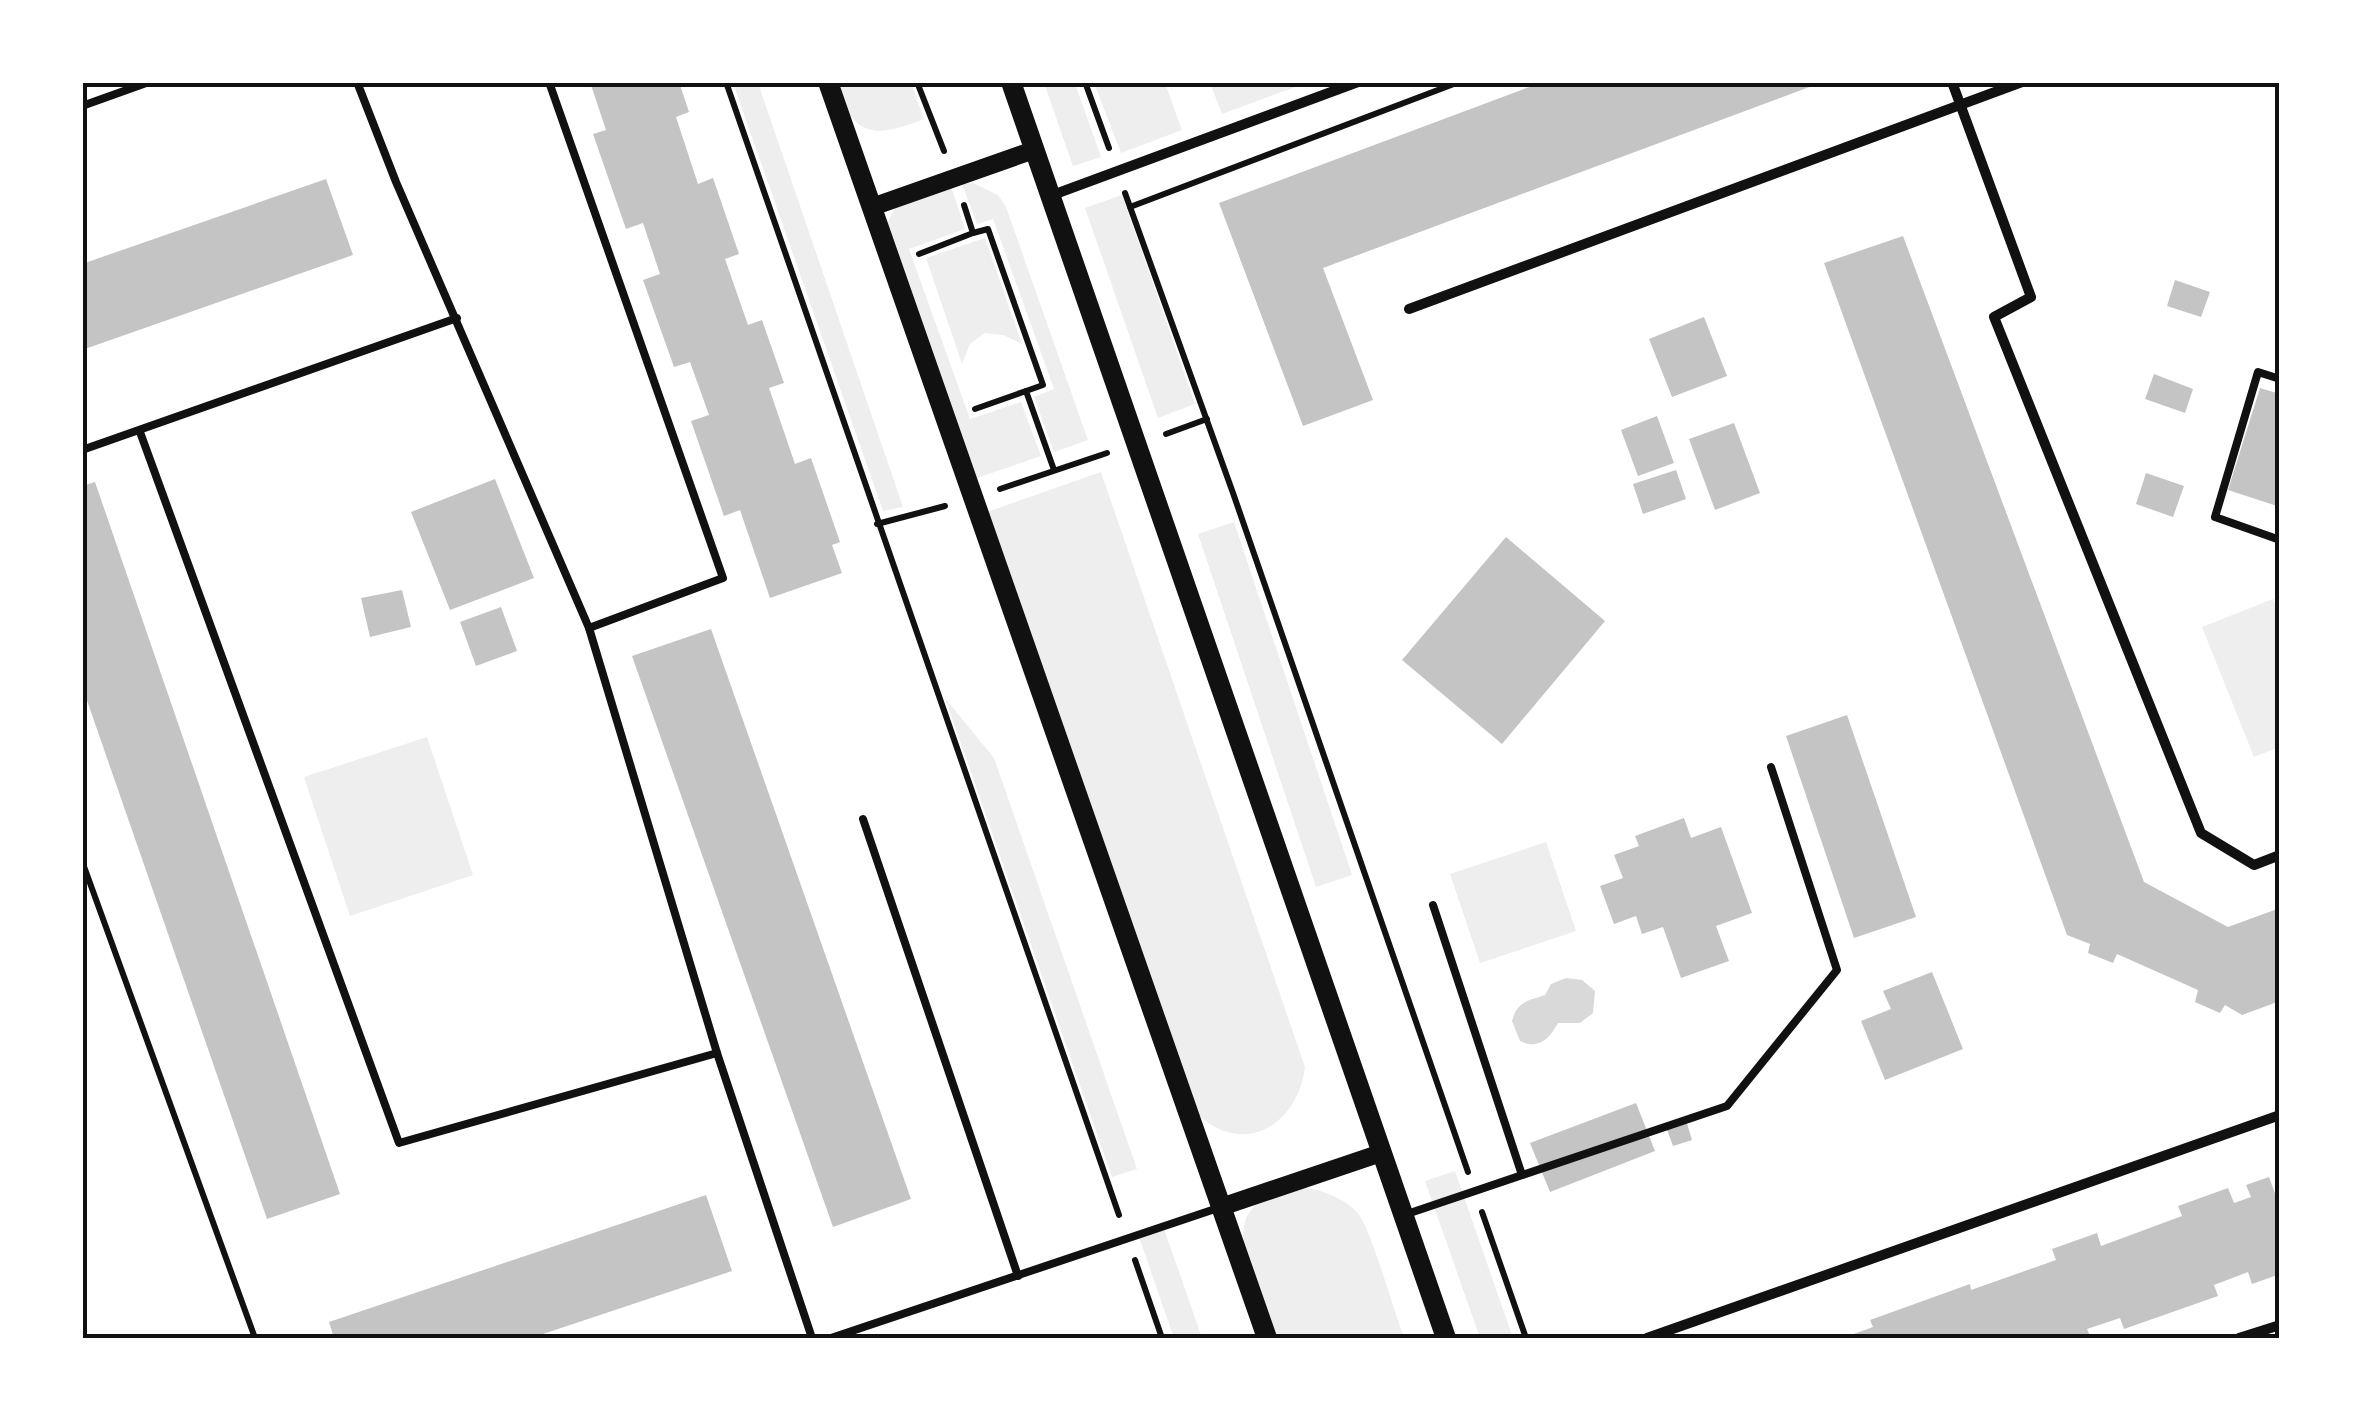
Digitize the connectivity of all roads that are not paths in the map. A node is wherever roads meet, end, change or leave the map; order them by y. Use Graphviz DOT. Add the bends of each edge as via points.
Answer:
graph roads {
  1 [pos="148,82"];
  2 [pos="357,82"];
  3 [pos="549,82"];
  4 [pos="828,82"];
  5 [pos="1011,82"];
  6 [pos="1358,82"];
  7 [pos="1952,82"];
  8 [pos="2022,82"];
  9 [pos="1961,104"];
  10 [pos="82,106"];
  11 [pos="1034,150"];
  12 [pos="1050,196"];
  13 [pos="872,207"];
  14 [pos="1409,309"];
  15 [pos="457,318"];
  16 [pos="2280,380"];
  17 [pos="140,432"];
  18 [pos="82,450"];
  19 [pos="2280,540"];
  20 [pos="588,628"];
  21 [pos="1771,766"];
  22 [pos="863,820"];
  23 [pos="2280,854"];
  24 [pos="1433,905"];
  25 [pos="716,1054"];
  26 [pos="2280,1115"];
  27 [pos="1381,1152"];
  28 [pos="1522,1174"];
  29 [pos="1221,1207"];
  30 [pos="1403,1215"];
  31 [pos="1018,1276"];
  32 [pos="2280,1325"];
  33 [pos="812,1338"];
  34 [pos="831,1338"];
  35 [pos="1267,1338"];
  36 [pos="1446,1338"];
  37 [pos="1647,1338"];
  38 [pos="2239,1338"];
  1 -- 10 [label="lane"];
  2 -- 15 [label="lane"];
  3 -- 20 [label="lane" via="723,578"];
  4 -- 13 [label="main road"];
  5 -- 11 [label="main road"];
  6 -- 12 [label="street"];
  7 -- 9 [label="street"];
  8 -- 9 [label="street"];
  9 -- 14 [label="street"];
  9 -- 23 [label="street" via="2031,296 1994,316 2201,833 2254,865"];
  11 -- 12 [label="main road"];
  11 -- 13 [label="street"];
  12 -- 27 [label="main road"];
  13 -- 29 [label="main road"];
  15 -- 17 [label="lane"];
  15 -- 20 [label="lane"];
  16 -- 19 [label="lane" via="2258,372 2215,517"];
  17 -- 18 [label="lane"];
  17 -- 25 [label="lane" via="399,1143"];
  20 -- 25 [label="lane"];
  21 -- 28 [label="lane" via="1836,970 1728,1106"];
  22 -- 31 [label="lane"];
  24 -- 28 [label="lane"];
  25 -- 33 [label="lane"];
  26 -- 37 [label="street"];
  27 -- 29 [label="street"];
  27 -- 30 [label="main road"];
  28 -- 30 [label="lane"];
  29 -- 31 [label="lane"];
  29 -- 35 [label="main road"];
  30 -- 36 [label="main road"];
  31 -- 34 [label="lane"];
  32 -- 38 [label="street"];
}
